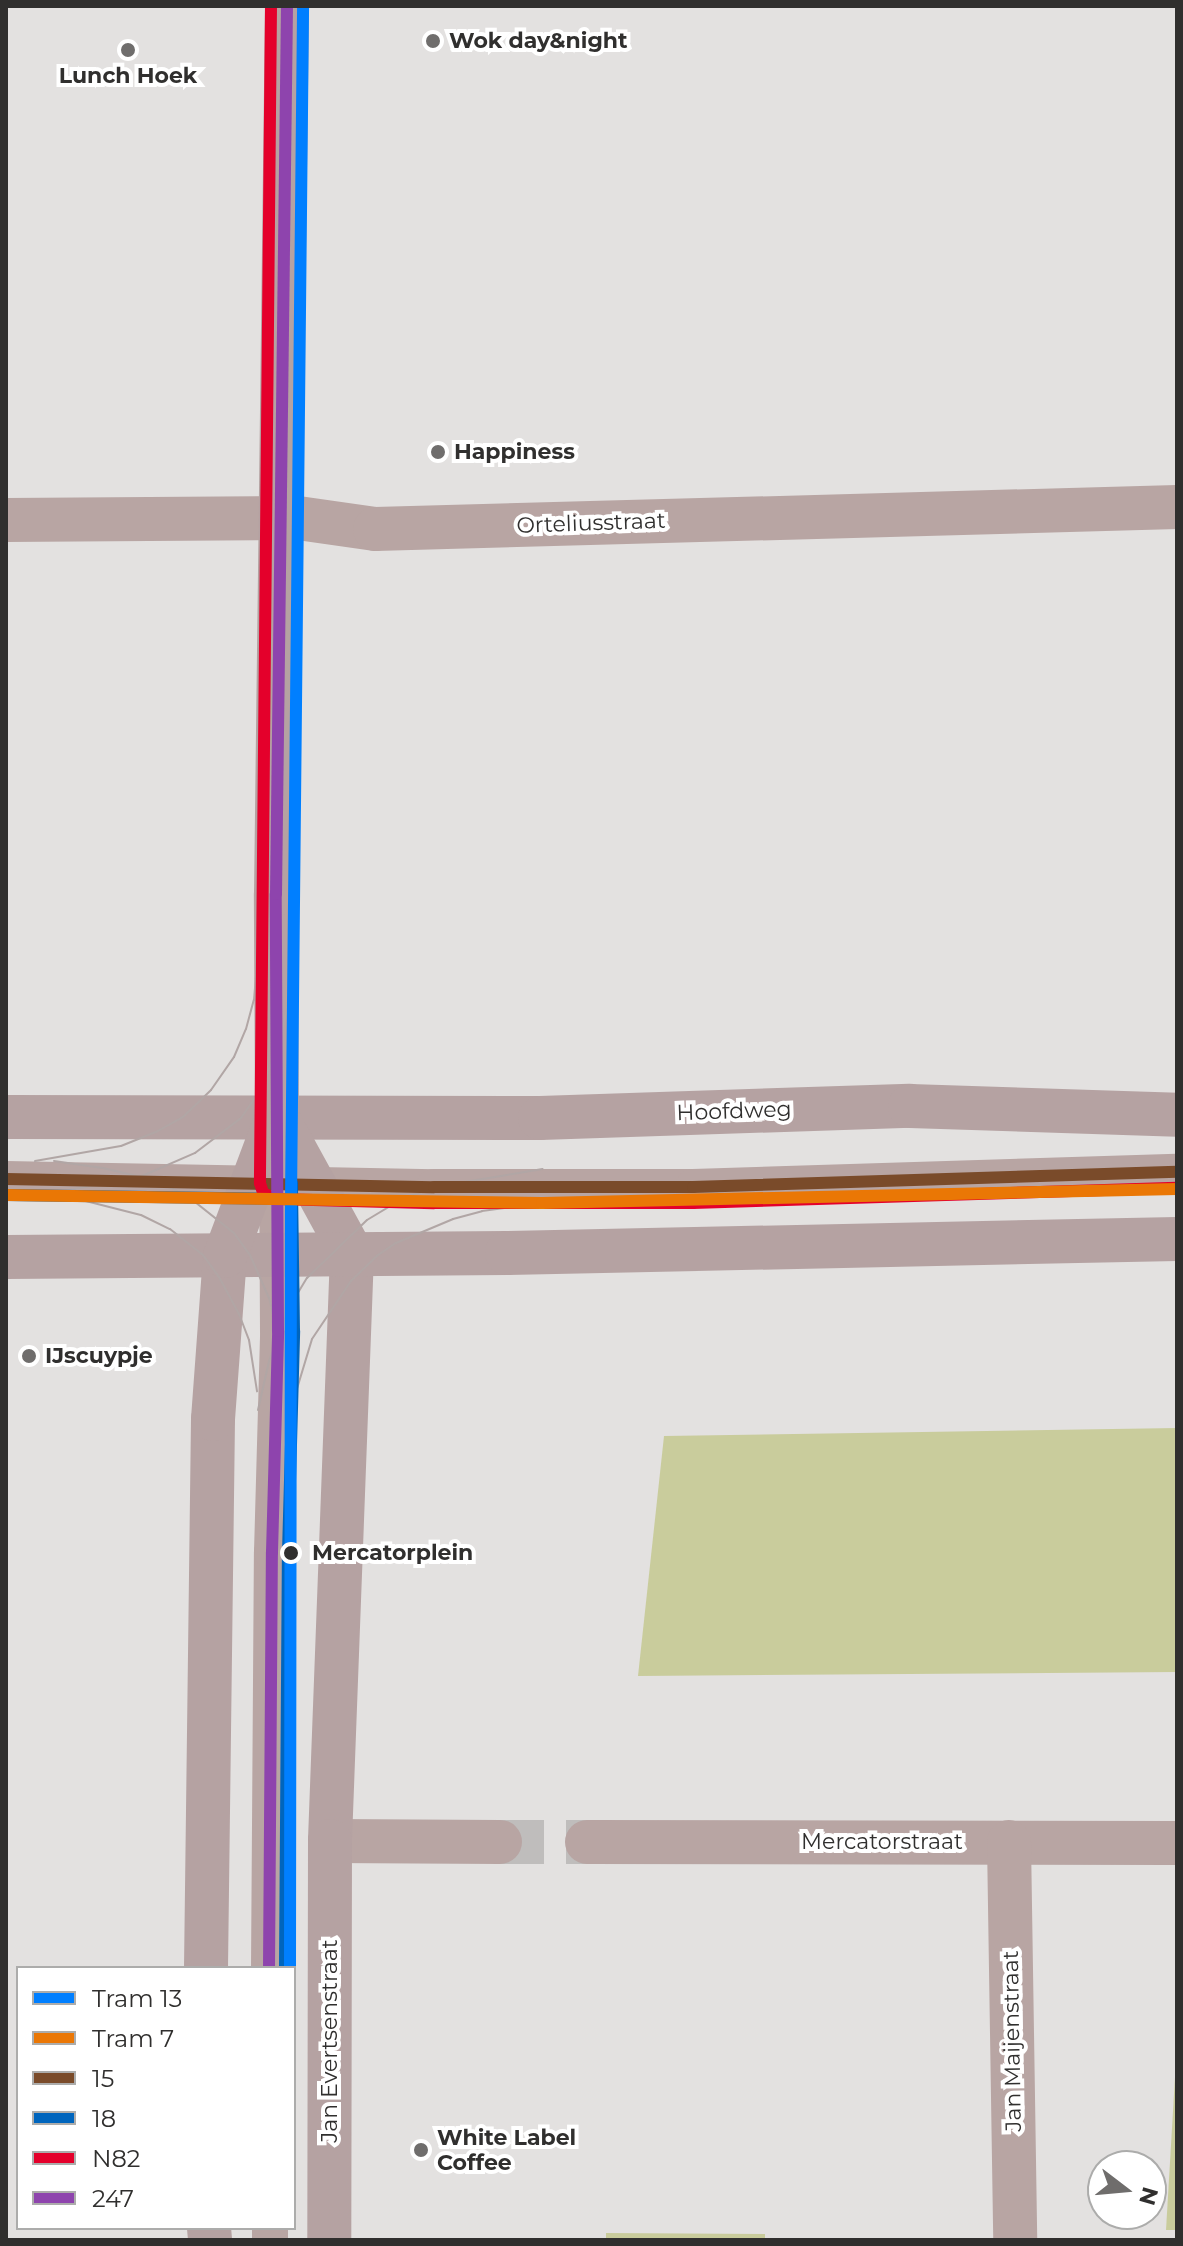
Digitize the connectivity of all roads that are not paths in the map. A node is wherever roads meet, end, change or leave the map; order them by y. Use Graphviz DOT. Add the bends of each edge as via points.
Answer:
graph roads {
  1 [pos="287,6"];
  2 [pos="1177,507"];
  3 [pos="282,518"];
  4 [pos="6,520"];
  5 [pos="1177,1115"];
  6 [pos="6,1117"];
  7 [pos="284,1117"];
  8 [pos="1177,1172"];
  9 [pos="6,1179"];
  10 [pos="281,1183"];
  11 [pos="1177,1239"];
  12 [pos="352,1254"];
  13 [pos="225,1256"];
  14 [pos="277,1256"];
  15 [pos="6,1257"];
  16 [pos="330,1841"];
  17 [pos="500,1842"];
  18 [pos="587,1842"];
  19 [pos="1009,1842"];
  20 [pos="1177,1843"];
  21 [pos="206,1966"];
  22 [pos="269,1966"];
  23 [pos="329,2240"];
  24 [pos="1015,2240"];
  1 -- 3 [label="street"];
  2 -- 3 [label="street, Orteliusstraat" via="375,529"];
  3 -- 4 [label="street, Orteliusstraat"];
  3 -- 7 [label="street"];
  5 -- 7 [label="street, Hoofdweg" via="910,1106 540,1118"];
  6 -- 7 [label="street"];
  7 -- 10 [label="street"];
  7 -- 10 [label="street"];
  8 -- 10 [label="lane" via="693,1187"];
  9 -- 10 [label="lane"];
  10 -- 12 [label="street"];
  10 -- 13 [label="street"];
  10 -- 14 [label="lane"];
  11 -- 12 [label="street"];
  12 -- 14 [label="street"];
  12 -- 16 [label="street"];
  13 -- 14 [label="street"];
  13 -- 15 [label="street"];
  13 -- 21 [label="street" via="213,1419"];
  14 -- 22 [label="lane"];
  16 -- 17 [label="street"];
  16 -- 23 [label="street, Jan Evertsenstraat"];
  18 -- 19 [label="street, Mercatorstraat"];
  19 -- 20 [label="street, Mercatorstraat"];
  19 -- 24 [label="street, Jan Maijenstraat"];
}
